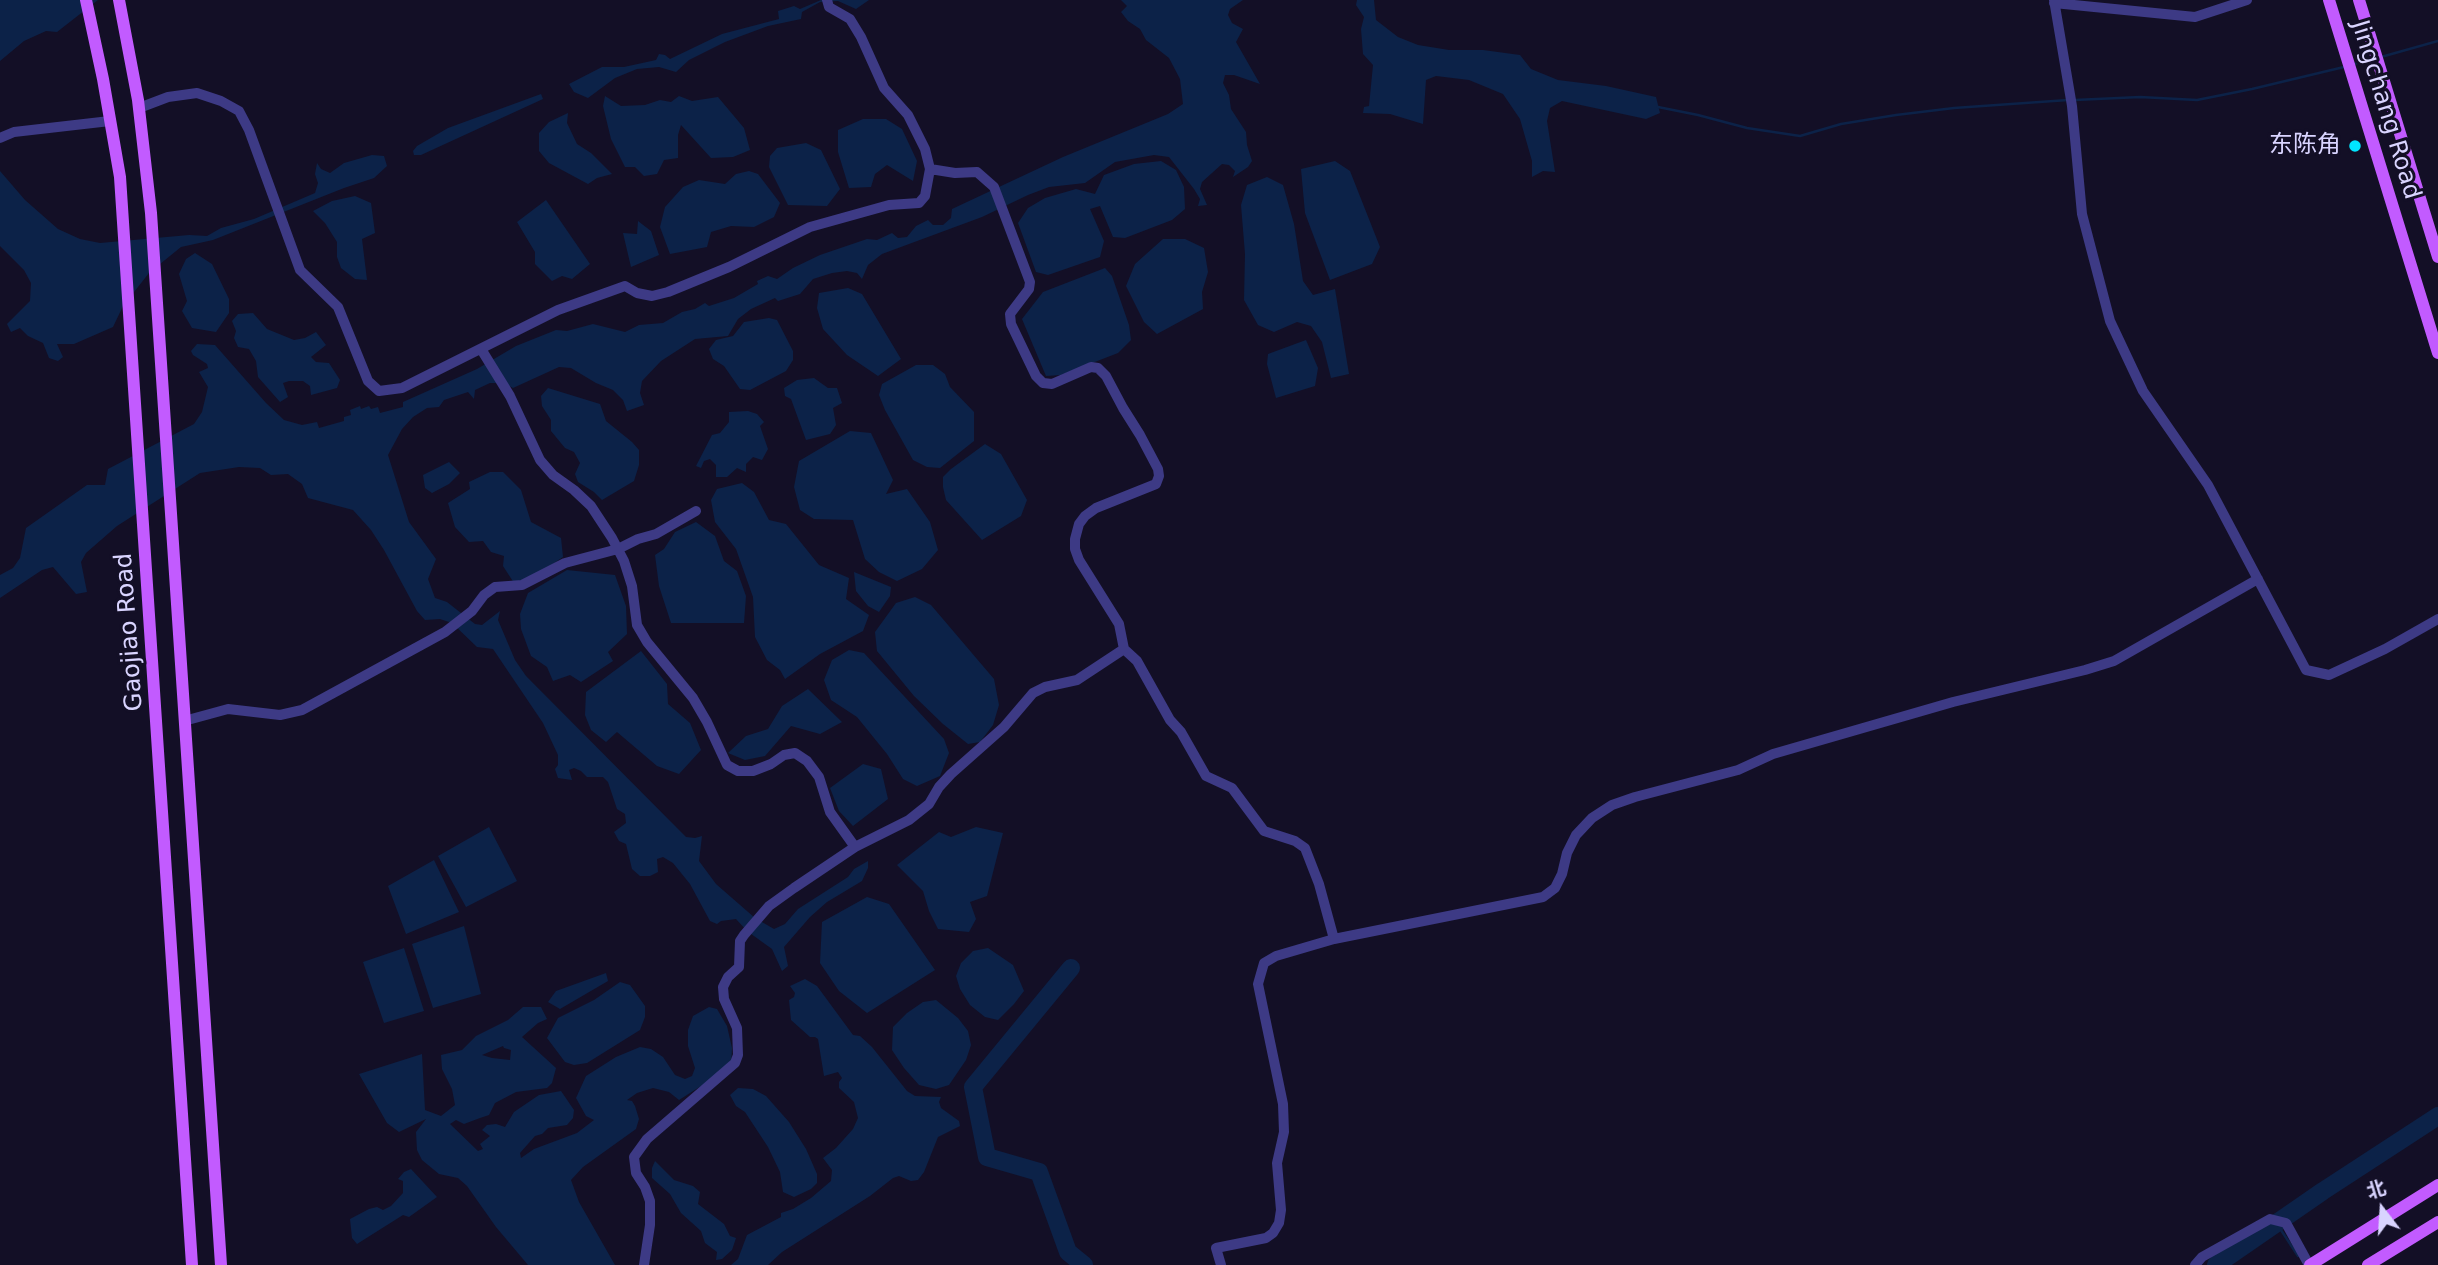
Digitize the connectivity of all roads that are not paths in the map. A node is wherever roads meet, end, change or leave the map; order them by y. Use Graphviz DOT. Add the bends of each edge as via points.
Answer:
graph roads {
  1 [pos="86,0"];
  2 [pos="827,0"];
  3 [pos="2247,0"];
  4 [pos="2329,0"];
  5 [pos="2358,0"];
  6 [pos="2054,1"];
  7 [pos="120,6"];
  8 [pos="139,108"];
  9 [pos="110,121"];
  10 [pos="0,138"];
  11 [pos="930,169"];
  12 [pos="2438,257"];
  13 [pos="481,349"];
  14 [pos="2438,353"];
  15 [pos="696,511"];
  16 [pos="618,549"];
  17 [pos="2258,579"];
  18 [pos="2438,619"];
  19 [pos="1124,649"];
  20 [pos="184,721"];
  21 [pos="855,847"];
  22 [pos="1334,939"];
  23 [pos="2438,1185"];
  24 [pos="2438,1222"];
  25 [pos="192,1265"];
  26 [pos="221,1265"];
  27 [pos="644,1265"];
  28 [pos="1221,1265"];
  29 [pos="2195,1265"];
  30 [pos="2309,1265"];
  31 [pos="2368,1265"];
  1 -- 9 [label="main road, Gaojiao Road"];
  2 -- 11 [label="street" via="829,7 850,19 862,37 884,88 908,115"];
  3 -- 6 [label="street" via="2195,17"];
  4 -- 14 [label="main road, Jingchang Road"];
  5 -- 12 [label="main road, Jingchang Road"];
  6 -- 17 [label="street" via="2071,100 2082,214 2110,321 2143,391 2208,485"];
  7 -- 8 [label="main road, Gaojiao Road"];
  8 -- 13 [label="street" via="197,93 239,111 300,270 338,307 368,381 379,391 402,388"];
  8 -- 20 [label="main road, Gaojiao Road" via="152,227"];
  9 -- 10 [label="street" via="14,132"];
  9 -- 25 [label="main road, Gaojiao Road" via="121,191"];
  11 -- 13 [label="street" via="925,196 919,203 889,205 810,226 668,292 652,296 625,286 558,310"];
  11 -- 19 [label="street" via="977,172 994,187 1030,282 1010,314 1036,376 1052,384 1098,368 1158,469 1156,484 1149,489 1085,516 1075,539 1079,560 1119,624"];
  13 -- 16 [label="street" via="510,396 540,460 591,506"];
  15 -- 16 [label="street"];
  16 -- 20 [label="street" via="565,563 522,585 495,587 445,632 302,710 280,715 228,709"];
  16 -- 21 [label="street" via="632,586 637,625 693,698 727,765 753,771 794,752 819,777 830,812"];
  17 -- 18 [label="street" via="2306,670 2329,675"];
  17 -- 22 [label="street" via="2114,661 1953,702 1612,805 1576,835 1555,888 1543,897"];
  19 -- 21 [label="street" via="1077,680 1033,693 1004,727 951,774 929,804 909,820"];
  19 -- 22 [label="street" via="1137,661 1206,776 1232,788 1264,831 1305,848"];
  20 -- 26 [label="main road, Gaojiao Road"];
  21 -- 27 [label="street" via="769,906 740,942 739,967 723,987 737,1027 735,1063 647,1139 634,1157 636,1173 650,1200"];
  22 -- 28 [label="street" via="1276,956 1264,963 1260,972 1258,984 1283,1104 1284,1132 1277,1163 1281,1210 1279,1223 1266,1238 1216,1248"];
  23 -- 30 [label="main road"];
  24 -- 31 [label="main road"];
  29 -- 30 [label="street" via="2270,1219 2286,1223"];
}
